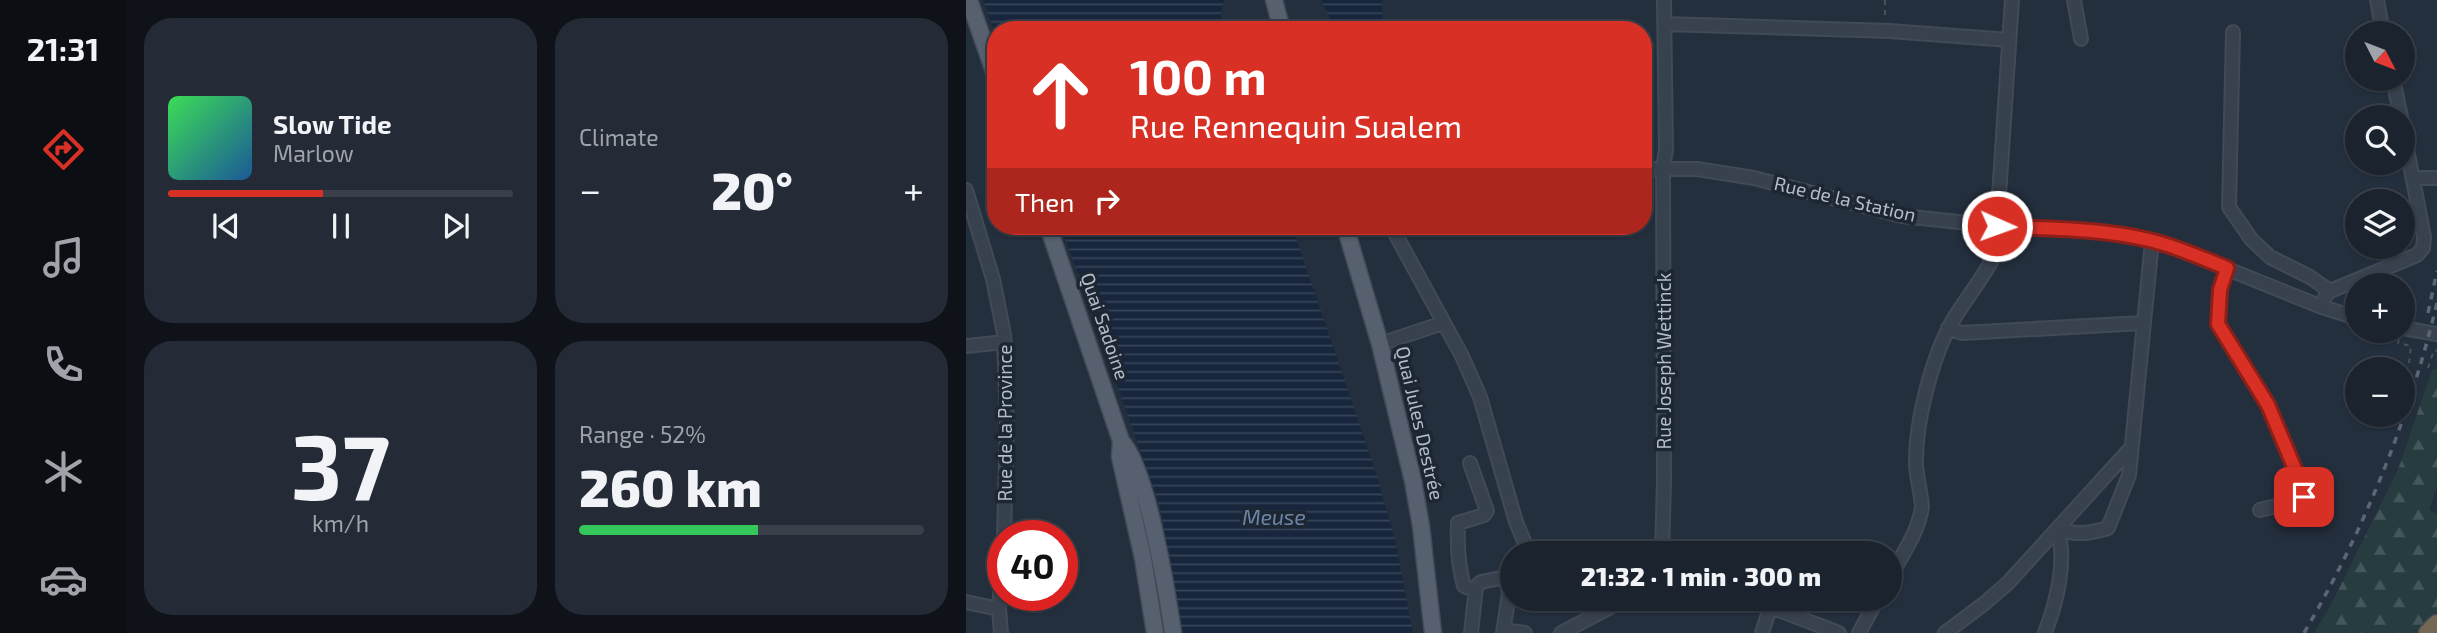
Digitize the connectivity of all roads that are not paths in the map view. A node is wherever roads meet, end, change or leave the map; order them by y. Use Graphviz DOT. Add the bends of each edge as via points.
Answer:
graph roads {
  1 [pos="969,0"];
  2 [pos="1274,0"];
  3 [pos="1664,0"];
  4 [pos="2012,0"];
  5 [pos="2074,0"];
  6 [pos="2377,0"];
  7 [pos="1280,21"];
  8 [pos="2381,21"];
  9 [pos="1664,24"];
  10 [pos="2234,32"];
  11 [pos="2081,39"];
  12 [pos="2009,40"];
  13 [pos="987,51"];
  14 [pos="1652,169"];
  15 [pos="1663,169"];
  16 [pos="2412,175"];
  17 [pos="2413,178"];
  18 [pos="2437,178"];
  19 [pos="966,190"];
  20 [pos="2000,226"];
  21 [pos="1051,235"];
  22 [pos="1348,235"];
  23 [pos="1396,235"];
  24 [pos="2152,240"];
  25 [pos="2227,268"];
  26 [pos="2330,291"];
  27 [pos="2322,307"];
  28 [pos="2345,314"];
  29 [pos="1443,323"];
  30 [pos="2143,323"];
  31 [pos="1948,328"];
  32 [pos="2415,330"];
  33 [pos="2437,334"];
  34 [pos="1005,342"];
  35 [pos="1380,344"];
  36 [pos="966,346"];
  37 [pos="1121,441"];
  38 [pos="2130,449"];
  39 [pos="1470,463"];
  40 [pos="2260,510"];
  41 [pos="1004,520"];
  42 [pos="2057,529"];
  43 [pos="1524,541"];
  44 [pos="1662,541"];
  45 [pos="1902,556"];
  46 [pos="1500,578"];
  47 [pos="1475,591"];
  48 [pos="966,602"];
  49 [pos="987,606"];
  50 [pos="999,611"];
  51 [pos="1507,611"];
  52 [pos="1603,611"];
  53 [pos="1769,611"];
  54 [pos="1778,611"];
  55 [pos="1871,611"];
  56 [pos="2437,624"];
  57 [pos="998,631"];
  58 [pos="1504,631"];
  59 [pos="1155,633"];
  60 [pos="1173,633"];
  61 [pos="1433,633"];
  62 [pos="1471,633"];
  63 [pos="1525,633"];
  64 [pos="1562,633"];
  65 [pos="1762,633"];
  66 [pos="1839,633"];
  67 [pos="1859,633"];
  68 [pos="1945,633"];
  69 [pos="2045,633"];
  70 [pos="2428,633"];
  1 -- 13 [label="main road"];
  2 -- 7 [label="main road"];
  3 -- 9 [label="street, Rue Joseph Wettinck"];
  4 -- 12 [label="street"];
  5 -- 11 [label="street"];
  6 -- 8 [label="street"];
  9 -- 12 [label="street"];
  9 -- 15 [label="street, Rue Joseph Wettinck"];
  10 -- 26 [label="street" via="2229,207 2262,250"];
  12 -- 20 [label="street"];
  14 -- 15 [label="street, Rue de la Station"];
  15 -- 20 [label="street, Rue de la Station" via="1754,177 1902,216"];
  15 -- 44 [label="street, Rue Joseph Wettinck"];
  16 -- 17 [label="street"];
  17 -- 18 [label="street"];
  17 -- 26 [label="street" via="2424,237 2421,252"];
  19 -- 34 [label="street, Rue de la Province" via="993,279"];
  20 -- 24 [label="street, Rue de la Station" via="2084,230"];
  20 -- 31 [label="street" via="1998,248"];
  21 -- 37 [label="main road, Quai Sadoine"];
  22 -- 35 [label="main road, Quai Jules Destrée"];
  23 -- 29 [label="street"];
  24 -- 25 [label="street, Rue de la Station"];
  24 -- 30 [label="street"];
  25 -- 27 [label="street, Rue de la Station"];
  25 -- 40 [label="street" via="2218,324 2271,412 2305,493 2300,499"];
  26 -- 27 [label="street"];
  27 -- 28 [label="street, Rue de la Station"];
  29 -- 35 [label="street"];
  29 -- 43 [label="street" via="1480,397"];
  30 -- 31 [label="street" via="1962,333"];
  30 -- 38 [label="street"];
  31 -- 45 [label="street" via="1929,382 1918,443 1921,515"];
  32 -- 33 [label="street"];
  34 -- 36 [label="street"];
  34 -- 41 [label="street, Rue de la Province"];
  35 -- 61 [label="main road, Quai Jules Destrée" via="1415,492"];
  37 -- 59 [label="main road, Quai Sadoine" via="1120,457"];
  37 -- 60 [label="main road, Quai Sadoine" via="1131,452 1149,515"];
  38 -- 42 [label="street"];
  38 -- 42 [label="street" via="2129,475 2108,528 2090,534"];
  39 -- 47 [label="street" via="1488,511 1458,523 1456,548 1464,586"];
  42 -- 68 [label="street" via="2000,591"];
  42 -- 69 [label="street" via="2062,542 2056,604"];
  46 -- 47 [label="street" via="1481,582"];
  47 -- 62 [label="street"];
  48 -- 49 [label="street"];
  50 -- 57 [label="street"];
  51 -- 58 [label="street"];
  52 -- 64 [label="street"];
  53 -- 65 [label="street"];
  54 -- 66 [label="street"];
  55 -- 67 [label="street"];
  56 -- 70 [label="highway"];
  58 -- 63 [label="street"];
}
